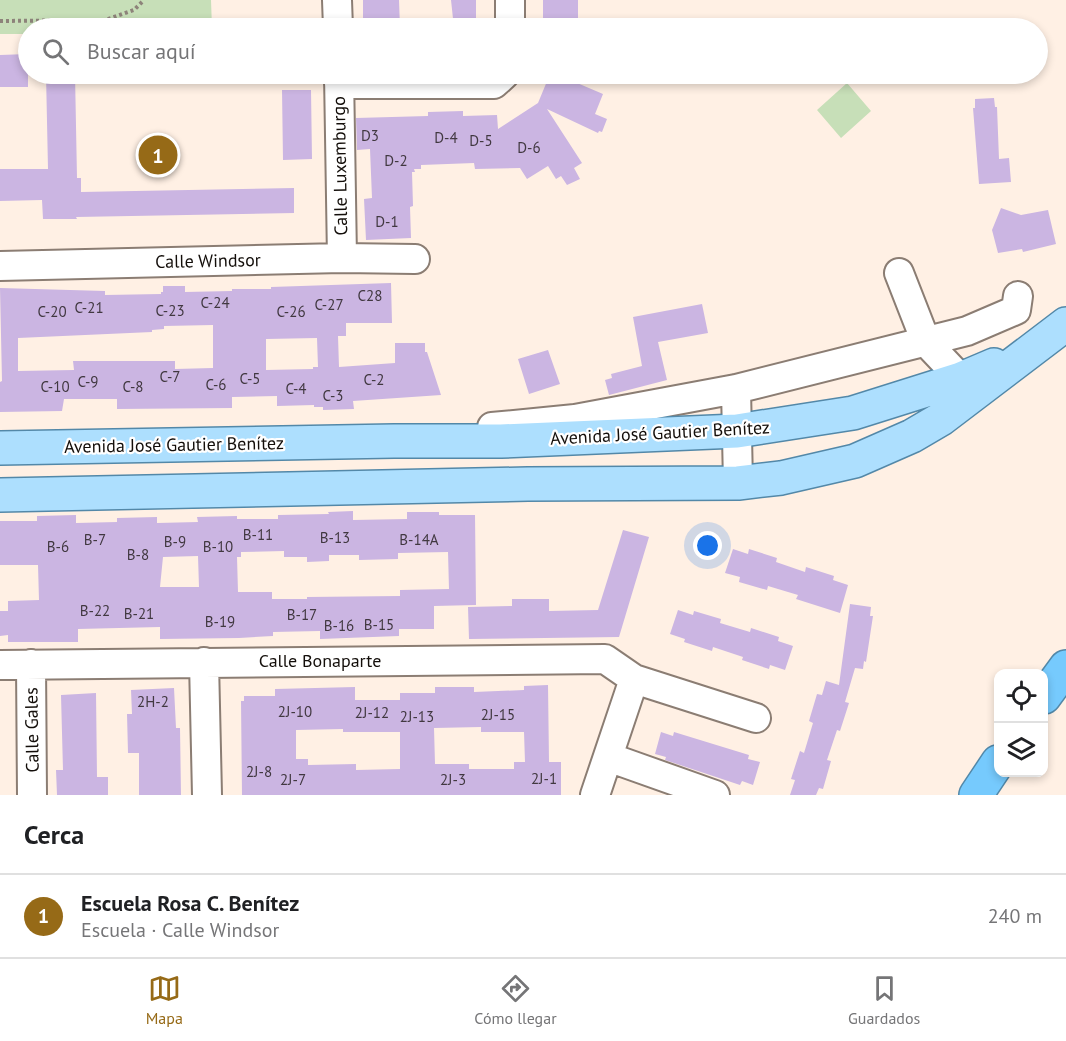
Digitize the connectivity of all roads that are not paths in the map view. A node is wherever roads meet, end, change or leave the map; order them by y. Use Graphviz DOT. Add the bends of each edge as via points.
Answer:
graph roads {
  1 [pos="337,0"];
  2 [pos="510,0"];
  3 [pos="338,18"];
  4 [pos="510,18"];
  5 [pos="339,84"];
  6 [pos="342,258"];
  7 [pos="415,259"];
  8 [pos="0,266"];
  9 [pos="899,273"];
  10 [pos="1018,296"];
  11 [pos="1066,324"];
  12 [pos="926,342"];
  13 [pos="1032,350"];
  14 [pos="961,379"];
  15 [pos="736,389"];
  16 [pos="737,431"];
  17 [pos="394,441"];
  18 [pos="0,448"];
  19 [pos="738,483"];
  20 [pos="0,495"];
  21 [pos="204,662"];
  22 [pos="31,664"];
  23 [pos="0,665"];
  24 [pos="1066,667"];
  25 [pos="634,679"];
  26 [pos="1048,692"];
  27 [pos="756,718"];
  28 [pos="608,757"];
  29 [pos="994,769"];
  30 [pos="32,795"];
  31 [pos="207,795"];
  32 [pos="595,795"];
  33 [pos="715,795"];
  34 [pos="976,795"];
  1 -- 3 [label="street"];
  2 -- 4 [label="street"];
  5 -- 6 [label="street, Calle Luxemburgo"];
  6 -- 7 [label="street, Calle Windsor"];
  6 -- 8 [label="street, Calle Windsor"];
  9 -- 12 [label="street"];
  10 -- 12 [label="street" via="1016,310 967,331"];
  11 -- 13 [label="main road"];
  12 -- 14 [label="street"];
  12 -- 15 [label="street"];
  13 -- 14 [label="main road, Avenida José Gautier Benítez"];
  13 -- 19 [label="main road" via="941,419 912,436 855,461 781,478"];
  14 -- 16 [label="main road, Avenida José Gautier Benítez" via="853,413"];
  15 -- 16 [label="street"];
  15 -- 17 [label="street" via="575,419"];
  16 -- 17 [label="main road, Avenida José Gautier Benítez" via="501,441"];
  16 -- 19 [label="street"];
  17 -- 18 [label="main road, Avenida José Gautier Benítez"];
  19 -- 20 [label="main road"];
  21 -- 22 [label="street, Calle Bonaparte"];
  21 -- 25 [label="street, Calle Bonaparte" via="605,659"];
  21 -- 31 [label="street"];
  22 -- 23 [label="street, Calle Bonaparte"];
  22 -- 30 [label="street, Calle Gales"];
  24 -- 26 [label="highway"];
  25 -- 27 [label="street, Calle Bonaparte"];
  25 -- 28 [label="street"];
  28 -- 32 [label="street"];
  28 -- 33 [label="street"];
  29 -- 34 [label="highway"];
}
